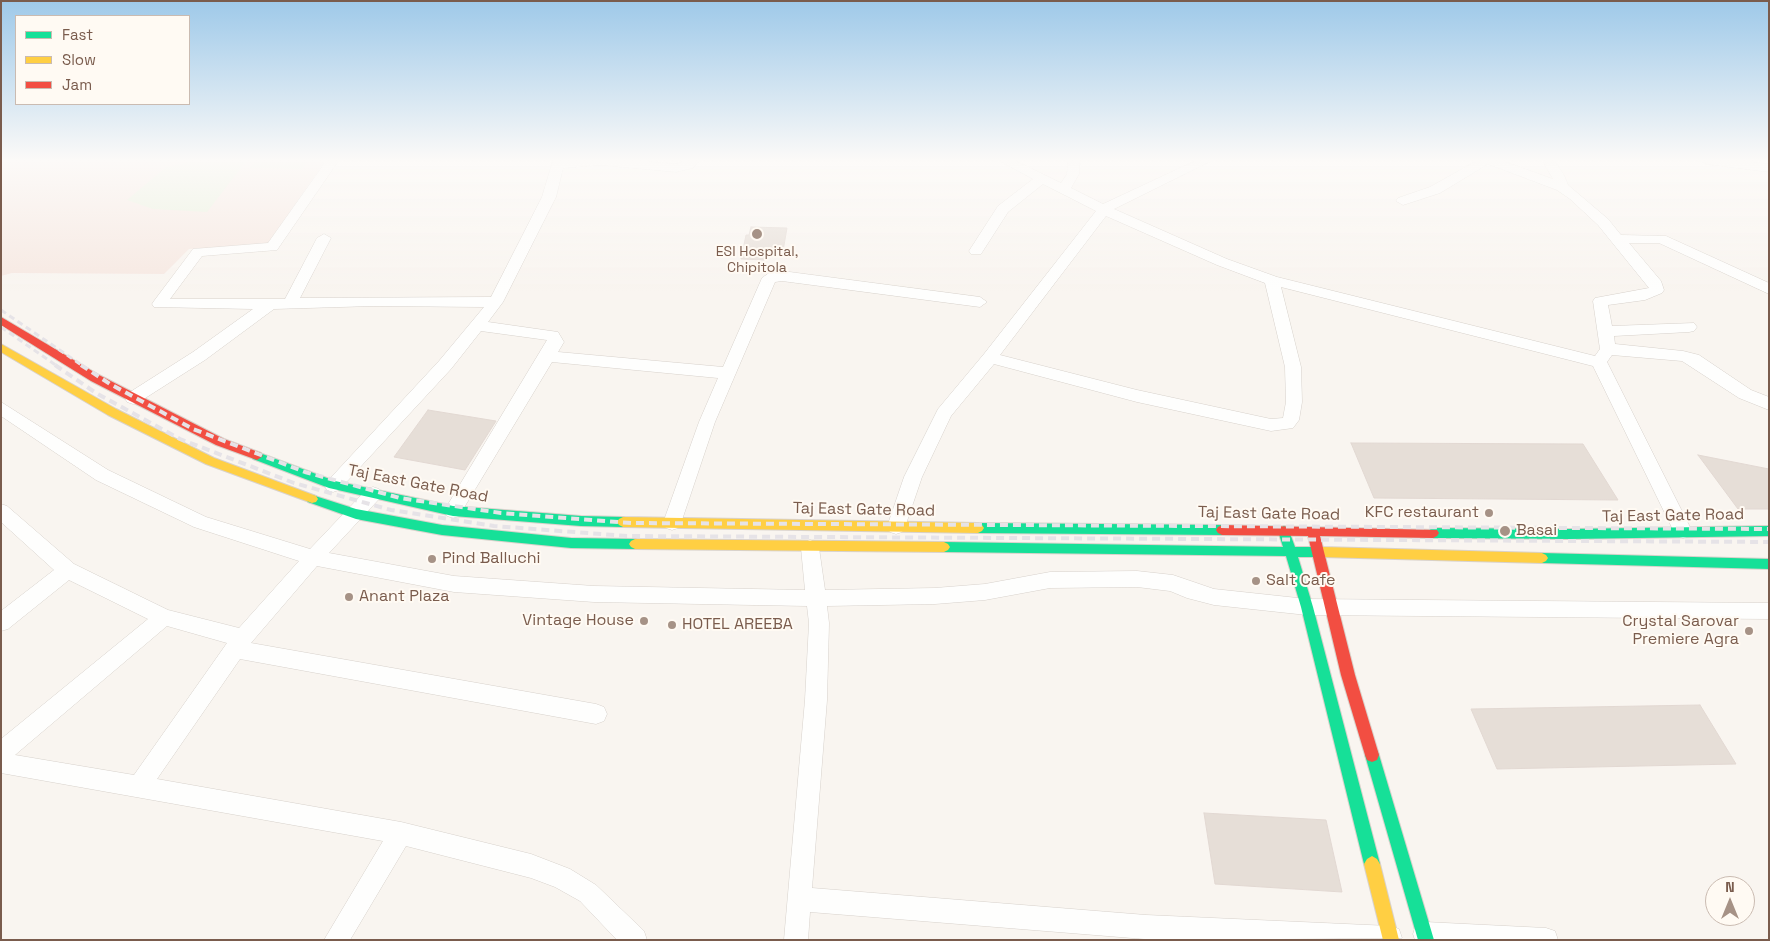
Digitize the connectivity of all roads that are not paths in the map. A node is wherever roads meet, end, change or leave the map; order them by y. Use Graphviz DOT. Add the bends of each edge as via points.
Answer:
graph roads {
  1 [pos="302,204"];
  2 [pos="546,204"];
  3 [pos="1010,204"];
  4 [pos="1094,204"];
  5 [pos="1115,204"];
  6 [pos="1584,204"];
  7 [pos="1104,209"];
  8 [pos="324,238"];
  9 [pos="1618,239"];
  10 [pos="976,251"];
  11 [pos="1272,280"];
  12 [pos="1769,289"];
  13 [pos="496,302"];
  14 [pos="980,302"];
  15 [pos="270,304"];
  16 [pos="290,304"];
  17 [pos="1,320"];
  18 [pos="478,326"];
  19 [pos="1689,327"];
  20 [pos="1607,331"];
  21 [pos="1,347"];
  22 [pos="548,356"];
  23 [pos="1603,356"];
  24 [pos="990,358"];
  25 [pos="726,373"];
  26 [pos="133,398"];
  27 [pos="1769,404"];
  28 [pos="5,416"];
  29 [pos="333,485"];
  30 [pos="373,494"];
  31 [pos="453,511"];
  32 [pos="2,513"];
  33 [pos="356,514"];
  34 [pos="672,523"];
  35 [pos="896,527"];
  36 [pos="1284,531"];
  37 [pos="1313,531"];
  38 [pos="1683,531"];
  39 [pos="1769,531"];
  40 [pos="810,548"];
  41 [pos="1289,552"];
  42 [pos="1318,552"];
  43 [pos="313,558"];
  44 [pos="1769,564"];
  45 [pos="67,570"];
  46 [pos="816,598"];
  47 [pos="1307,608"];
  48 [pos="1332,609"];
  49 [pos="1769,611"];
  50 [pos="164,617"];
  51 [pos="1,623"];
  52 [pos="238,644"];
  53 [pos="596,714"];
  54 [pos="1,753"];
  55 [pos="1,763"];
  56 [pos="138,788"];
  57 [pos="401,833"];
  58 [pos="800,899"];
  59 [pos="1147,934"];
  60 [pos="1425,937"];
  61 [pos="1391,939"];
  62 [pos="336,940"];
  63 [pos="635,940"];
  64 [pos="796,940"];
  65 [pos="1546,940"];
  1 -- 15 [label="street" via="272,247 198,252 159,304"];
  2 -- 13 [label="street"];
  3 -- 10 [label="street"];
  4 -- 7 [label="street"];
  5 -- 7 [label="street"];
  6 -- 9 [label="street"];
  7 -- 11 [label="street" via="1222,262"];
  7 -- 24 [label="street"];
  8 -- 16 [label="street"];
  9 -- 12 [label="street" via="1661,239"];
  9 -- 20 [label="street" via="1658,288 1638,297 1600,301"];
  11 -- 23 [label="street"];
  11 -- 24 [label="street" via="1293,367 1294,402 1291,420 1287,424 1271,425 1146,398"];
  13 -- 16 [label="street"];
  13 -- 18 [label="street"];
  14 -- 25 [label="street" via="774,276 766,281"];
  15 -- 16 [label="street"];
  15 -- 26 [label="street" via="199,356"];
  17 -- 26 [label="main road, Taj East Gate Road"];
  18 -- 22 [label="street" via="554,336 556,342"];
  18 -- 29 [label="street"];
  19 -- 20 [label="street"];
  20 -- 23 [label="street"];
  21 -- 33 [label="main road" via="112,412 210,461"];
  22 -- 25 [label="street"];
  22 -- 31 [label="street"];
  23 -- 27 [label="street" via="1683,356 1693,359 1745,394"];
  23 -- 38 [label="street"];
  24 -- 35 [label="street" via="944,413 914,477"];
  25 -- 34 [label="street"];
  26 -- 29 [label="main road, Taj East Gate Road" via="220,442"];
  28 -- 43 [label="street" via="102,474 200,522"];
  29 -- 30 [label="main road, Taj East Gate Road"];
  30 -- 31 [label="main road, Taj East Gate Road"];
  30 -- 33 [label="street"];
  31 -- 34 [label="main road, Taj East Gate Road" via="581,521"];
  32 -- 45 [label="street"];
  33 -- 40 [label="main road" via="442,530 571,543"];
  33 -- 43 [label="street"];
  34 -- 35 [label="main road, Taj East Gate Road"];
  35 -- 36 [label="main road, Taj East Gate Road"];
  36 -- 37 [label="main road, Taj East Gate Road"];
  36 -- 41 [label="main road"];
  37 -- 38 [label="main road, Taj East Gate Road" via="1569,534"];
  37 -- 42 [label="main road"];
  38 -- 39 [label="main road, Taj East Gate Road"];
  40 -- 41 [label="main road"];
  40 -- 46 [label="street"];
  41 -- 42 [label="main road"];
  41 -- 47 [label="main road"];
  42 -- 44 [label="main road"];
  42 -- 48 [label="main road"];
  43 -- 46 [label="street" via="454,584 594,594"];
  43 -- 52 [label="street"];
  45 -- 50 [label="street"];
  45 -- 51 [label="street"];
  46 -- 47 [label="street" via="945,595 985,592 1050,580 1117,578 1158,580 1214,597"];
  46 -- 58 [label="street" via="819,623 816,700"];
  47 -- 48 [label="street"];
  47 -- 61 [label="main road"];
  48 -- 49 [label="street"];
  48 -- 60 [label="main road" via="1348,675"];
  50 -- 52 [label="street"];
  50 -- 54 [label="street"];
  52 -- 53 [label="street"];
  52 -- 56 [label="street"];
  55 -- 56 [label="street"];
  56 -- 57 [label="street"];
  57 -- 62 [label="street"];
  57 -- 63 [label="street" via="562,877 588,893"];
  58 -- 59 [label="street"];
  58 -- 64 [label="street"];
  59 -- 61 [label="street"];
  60 -- 65 [label="street"];
}
